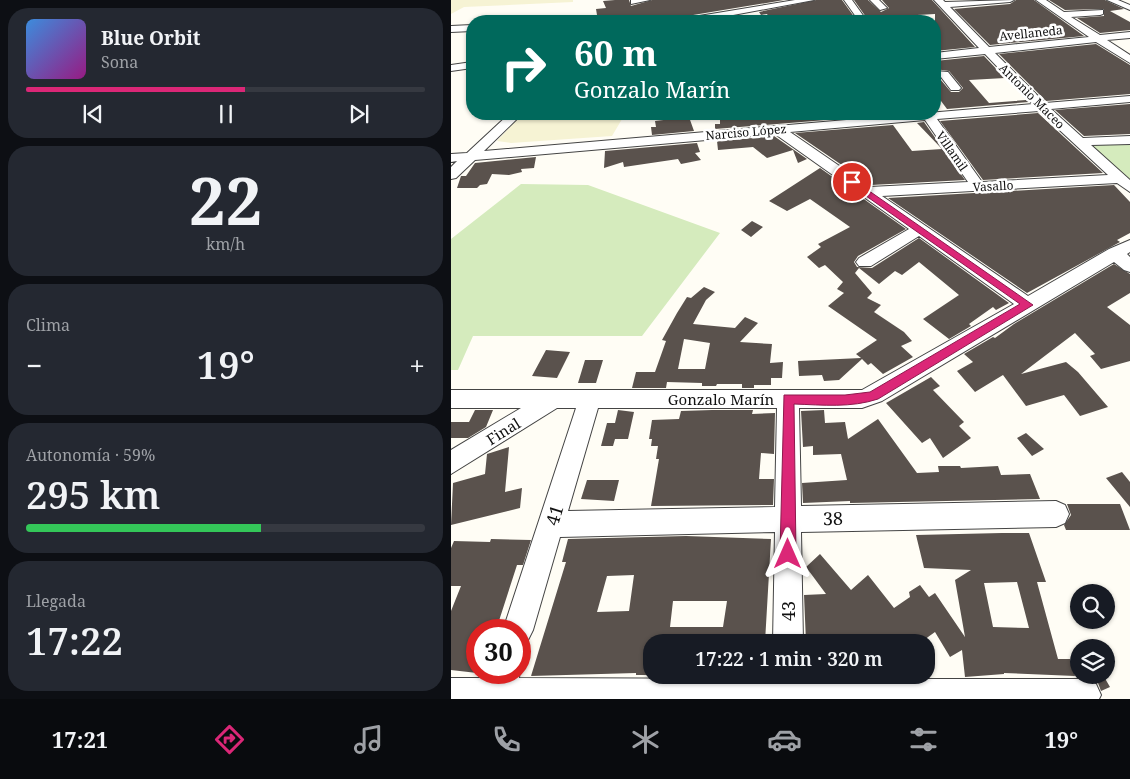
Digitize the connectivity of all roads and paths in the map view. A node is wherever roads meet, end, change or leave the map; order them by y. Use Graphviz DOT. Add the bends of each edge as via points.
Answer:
graph roads {
  1 [pos="647,0"];
  2 [pos="810,0"];
  3 [pos="848,0"];
  4 [pos="874,0"];
  5 [pos="1011,0"];
  6 [pos="1040,0"];
  7 [pos="1111,0"];
  8 [pos="634,2"];
  9 [pos="941,3"];
  10 [pos="729,4"];
  11 [pos="883,8"];
  12 [pos="1130,8"];
  13 [pos="740,12"];
  14 [pos="1100,12"];
  15 [pos="722,15"];
  16 [pos="859,15"];
  17 [pos="1063,15"];
  18 [pos="451,28"];
  19 [pos="466,28"];
  20 [pos="1130,35"];
  21 [pos="1099,39"];
  22 [pos="987,50"];
  23 [pos="941,55"];
  24 [pos="1130,60"];
  25 [pos="466,66"];
  26 [pos="453,68"];
  27 [pos="941,74"];
  28 [pos="955,88"];
  29 [pos="1130,99"];
  30 [pos="1043,108"];
  31 [pos="941,114"];
  32 [pos="511,120"];
  33 [pos="874,120"];
  34 [pos="931,120"];
  35 [pos="777,129"];
  36 [pos="1130,140"];
  37 [pos="1080,142"];
  38 [pos="473,156"];
  39 [pos="451,158"];
  40 [pos="451,175"];
  41 [pos="1125,184"];
  42 [pos="978,187"];
  43 [pos="867,192"];
  44 [pos="920,229"];
  45 [pos="1125,255"];
  46 [pos="865,262"];
  47 [pos="1027,305"];
  48 [pos="554,399"];
  49 [pos="591,399"];
  50 [pos="788,399"];
  51 [pos="451,400"];
  52 [pos="451,463"];
  53 [pos="1055,514"];
  54 [pos="788,519"];
  55 [pos="551,524"];
  56 [pos="521,619"];
  57 [pos="788,634"];
  58 [pos="500,689"];
  59 [pos="787,690"];
  60 [pos="451,694"];
  61 [pos="1085,695"];
  1 -- 8 [label="street"];
  2 -- 13 [label="street"];
  3 -- 16 [label="street"];
  4 -- 11 [label="street"];
  5 -- 9 [label="street"];
  6 -- 17 [label="street"];
  7 -- 12 [label="street"];
  9 -- 22 [label="street, Antonio Maceo"];
  10 -- 13 [label="street"];
  13 -- 15 [label="street"];
  14 -- 17 [label="street"];
  17 -- 21 [label="street"];
  18 -- 19 [label="street"];
  20 -- 21 [label="street, Avellaneda"];
  21 -- 22 [label="street, Avellaneda"];
  21 -- 24 [label="street"];
  22 -- 23 [label="street, Avellaneda"];
  22 -- 30 [label="street, Antonio Maceo"];
  25 -- 26 [label="street"];
  27 -- 28 [label="street"];
  29 -- 30 [label="street, Narciso López"];
  30 -- 31 [label="street, Narciso López"];
  30 -- 37 [label="street, Antonio Maceo"];
  32 -- 38 [label="street"];
  33 -- 35 [label="street, Narciso López"];
  34 -- 42 [label="street, Villamil"];
  35 -- 38 [label="street, Narciso López"];
  35 -- 43 [label="street"];
  36 -- 37 [label="street"];
  37 -- 41 [label="street, Antonio Maceo"];
  38 -- 39 [label="street, Narciso López"];
  38 -- 40 [label="street"];
  41 -- 42 [label="street, Vasallo"];
  42 -- 43 [label="street, Vasallo"];
  43 -- 44 [label="street"];
  44 -- 46 [label="street"];
  44 -- 47 [label="street"];
  45 -- 47 [label="street, Gonzalo Marín"];
  47 -- 50 [label="street, Gonzalo Marín" via="874,395 845,400"];
  48 -- 49 [label="street, Gonzalo Marín"];
  48 -- 51 [label="street, Gonzalo Marín"];
  48 -- 52 [label="street, Final"];
  49 -- 50 [label="street, Gonzalo Marín"];
  49 -- 55 [label="street, 41"];
  50 -- 54 [label="street, 43"];
  53 -- 54 [label="street, 38"];
  54 -- 55 [label="street, 38"];
  54 -- 57 [label="street, 43"];
  55 -- 56 [label="street, 41"];
  58 -- 59 [label="street"];
  58 -- 60 [label="street"];
  59 -- 61 [label="street"];
}
